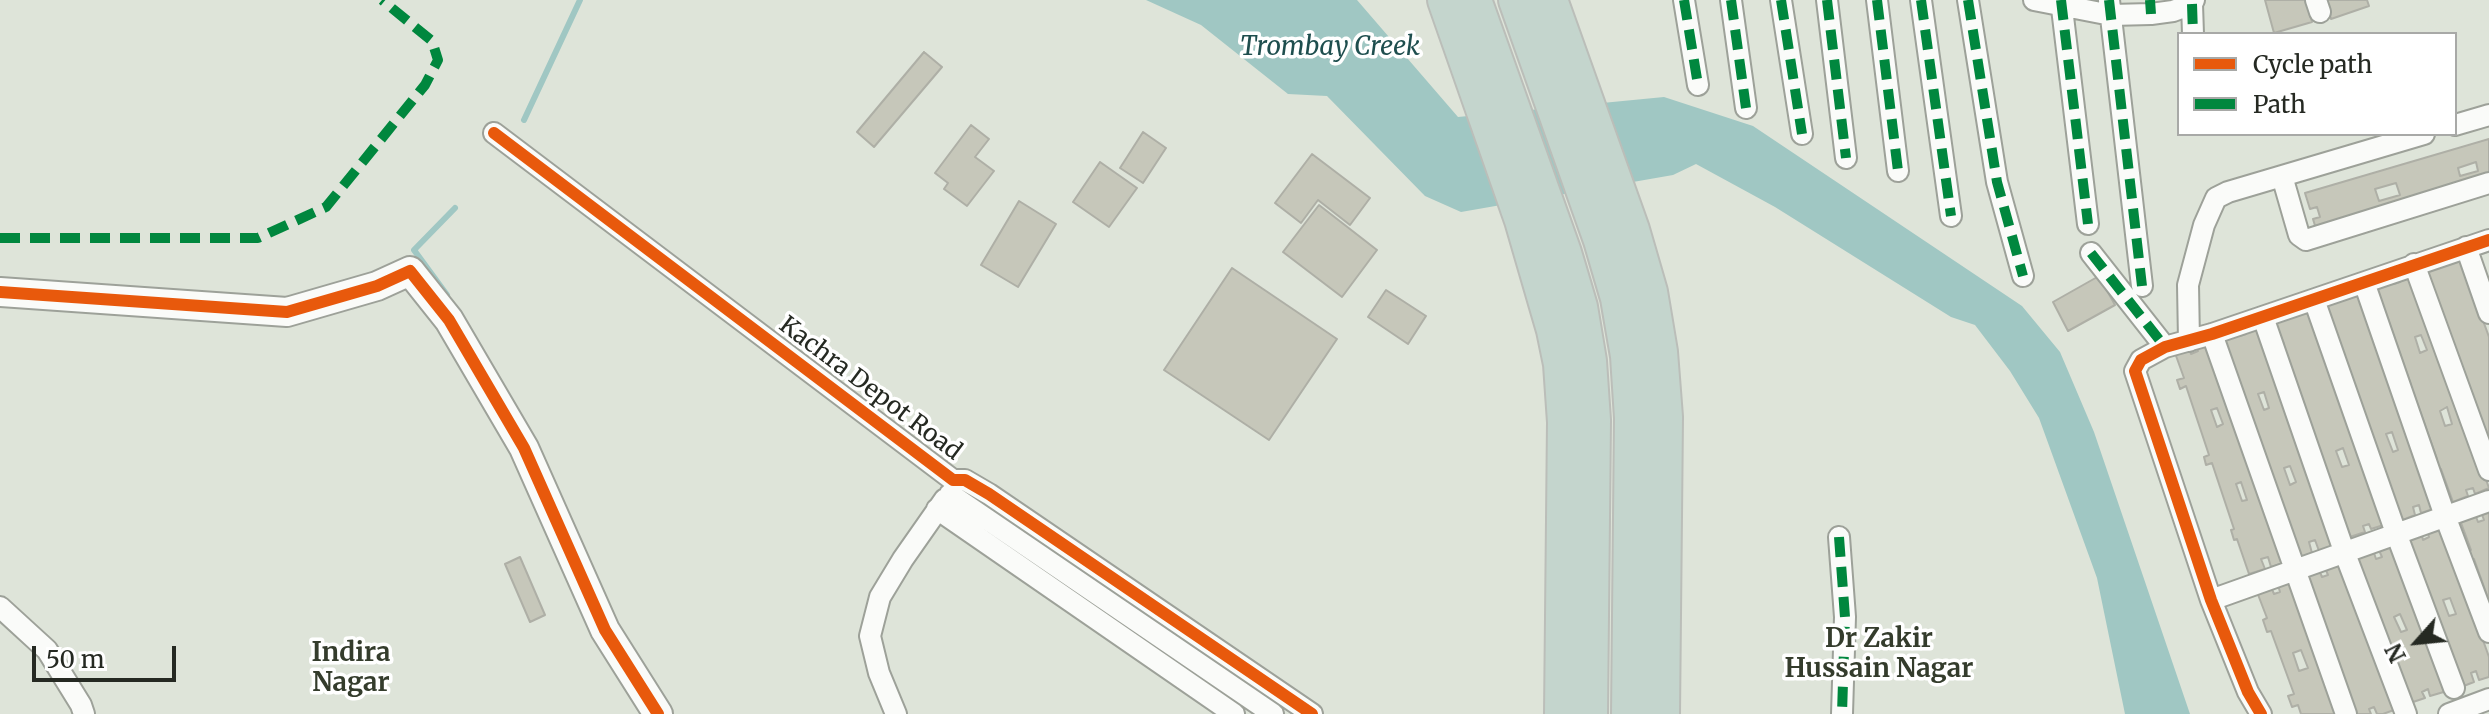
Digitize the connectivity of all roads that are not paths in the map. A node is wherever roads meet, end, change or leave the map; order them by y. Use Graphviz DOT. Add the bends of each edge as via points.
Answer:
graph roads {
  1 [pos="1446,0"];
  2 [pos="1473,0"];
  3 [pos="1517,0"];
  4 [pos="1684,0"];
  5 [pos="1731,0"];
  6 [pos="1781,0"];
  7 [pos="1827,0"];
  8 [pos="1877,0"];
  9 [pos="1921,0"];
  10 [pos="1968,0"];
  11 [pos="2034,0"];
  12 [pos="2061,2"];
  13 [pos="2193,2"];
  14 [pos="2110,7"];
  15 [pos="2150,7"];
  16 [pos="1554,14"];
  17 [pos="2193,32"];
  18 [pos="1698,85"];
  19 [pos="1746,108"];
  20 [pos="2489,115"];
  21 [pos="2457,124"];
  22 [pos="494,133"];
  23 [pos="1802,134"];
  24 [pos="2417,136"];
  25 [pos="1846,158"];
  26 [pos="1898,171"];
  27 [pos="2282,176"];
  28 [pos="2489,183"];
  29 [pos="1951,216"];
  30 [pos="2088,224"];
  31 [pos="2489,240"];
  32 [pos="2466,247"];
  33 [pos="2091,253"];
  34 [pos="2414,264"];
  35 [pos="2023,276"];
  36 [pos="2142,286"];
  37 [pos="2366,288"];
  38 [pos="0,292"];
  39 [pos="2317,308"];
  40 [pos="2489,313"];
  41 [pos="2263,317"];
  42 [pos="2212,334"];
  43 [pos="2189,341"];
  44 [pos="2165,347"];
  45 [pos="2489,470"];
  46 [pos="946,495"];
  47 [pos="2489,501"];
  48 [pos="2445,516"];
  49 [pos="2396,533"];
  50 [pos="1839,537"];
  51 [pos="2344,551"];
  52 [pos="2294,569"];
  53 [pos="2211,600"];
  54 [pos="0,607"];
  55 [pos="2489,632"];
  56 [pos="2454,688"];
  57 [pos="2489,699"];
  58 [pos="84,714"];
  59 [pos="658,714"];
  60 [pos="896,714"];
  61 [pos="1234,714"];
  62 [pos="1273,714"];
  63 [pos="1312,714"];
  64 [pos="1563,714"];
  65 [pos="1589,714"];
  66 [pos="1630,714"];
  67 [pos="1661,714"];
  68 [pos="1842,714"];
  69 [pos="2261,714"];
  70 [pos="2346,714"];
  71 [pos="2406,714"];
  72 [pos="2449,714"];
  1 -- 64 [label="highway" via="1523,220 1555,330 1566,422"];
  2 -- 65 [label="highway" via="1563,253 1588,361"];
  3 -- 66 [label="highway" via="1602,240 1629,356"];
  4 -- 18 [label="street"];
  5 -- 19 [label="street"];
  6 -- 23 [label="street"];
  7 -- 25 [label="street"];
  8 -- 26 [label="street"];
  9 -- 29 [label="street"];
  10 -- 35 [label="street" via="1997,182"];
  11 -- 12 [label="street"];
  12 -- 14 [label="street"];
  12 -- 30 [label="street"];
  13 -- 15 [label="street"];
  13 -- 17 [label="street"];
  14 -- 15 [label="street"];
  14 -- 36 [label="street"];
  16 -- 67 [label="highway" via="1631,230 1659,352 1664,417"];
  20 -- 21 [label="street"];
  22 -- 46 [label="street, Kachra Depot Road"];
  24 -- 27 [label="street"];
  27 -- 28 [label="street" via="2299,235 2306,240"];
  27 -- 43 [label="street" via="2216,198 2188,285"];
  31 -- 32 [label="street"];
  32 -- 34 [label="street"];
  32 -- 40 [label="street"];
  33 -- 44 [label="street"];
  34 -- 41 [label="street"];
  34 -- 45 [label="street"];
  37 -- 48 [label="street"];
  38 -- 59 [label="street" via="287,312 410,271 449,320 524,448 605,630"];
  39 -- 49 [label="street"];
  41 -- 42 [label="street"];
  41 -- 51 [label="street"];
  42 -- 43 [label="street"];
  42 -- 52 [label="street"];
  43 -- 44 [label="street"];
  44 -- 53 [label="street" via="2141,360 2135,371"];
  46 -- 60 [label="street" via="880,597 870,636"];
  46 -- 61 [label="street"];
  46 -- 62 [label="street"];
  46 -- 63 [label="street, Kachra Depot Road" via="965,480 989,494"];
  47 -- 48 [label="street"];
  48 -- 49 [label="street"];
  48 -- 55 [label="street"];
  49 -- 51 [label="street"];
  49 -- 56 [label="street"];
  50 -- 68 [label="street" via="1845,617"];
  51 -- 52 [label="street"];
  51 -- 71 [label="street"];
  52 -- 53 [label="street"];
  52 -- 70 [label="street"];
  53 -- 69 [label="street"];
  54 -- 58 [label="street" via="47,650"];
  57 -- 72 [label="street"];
}
